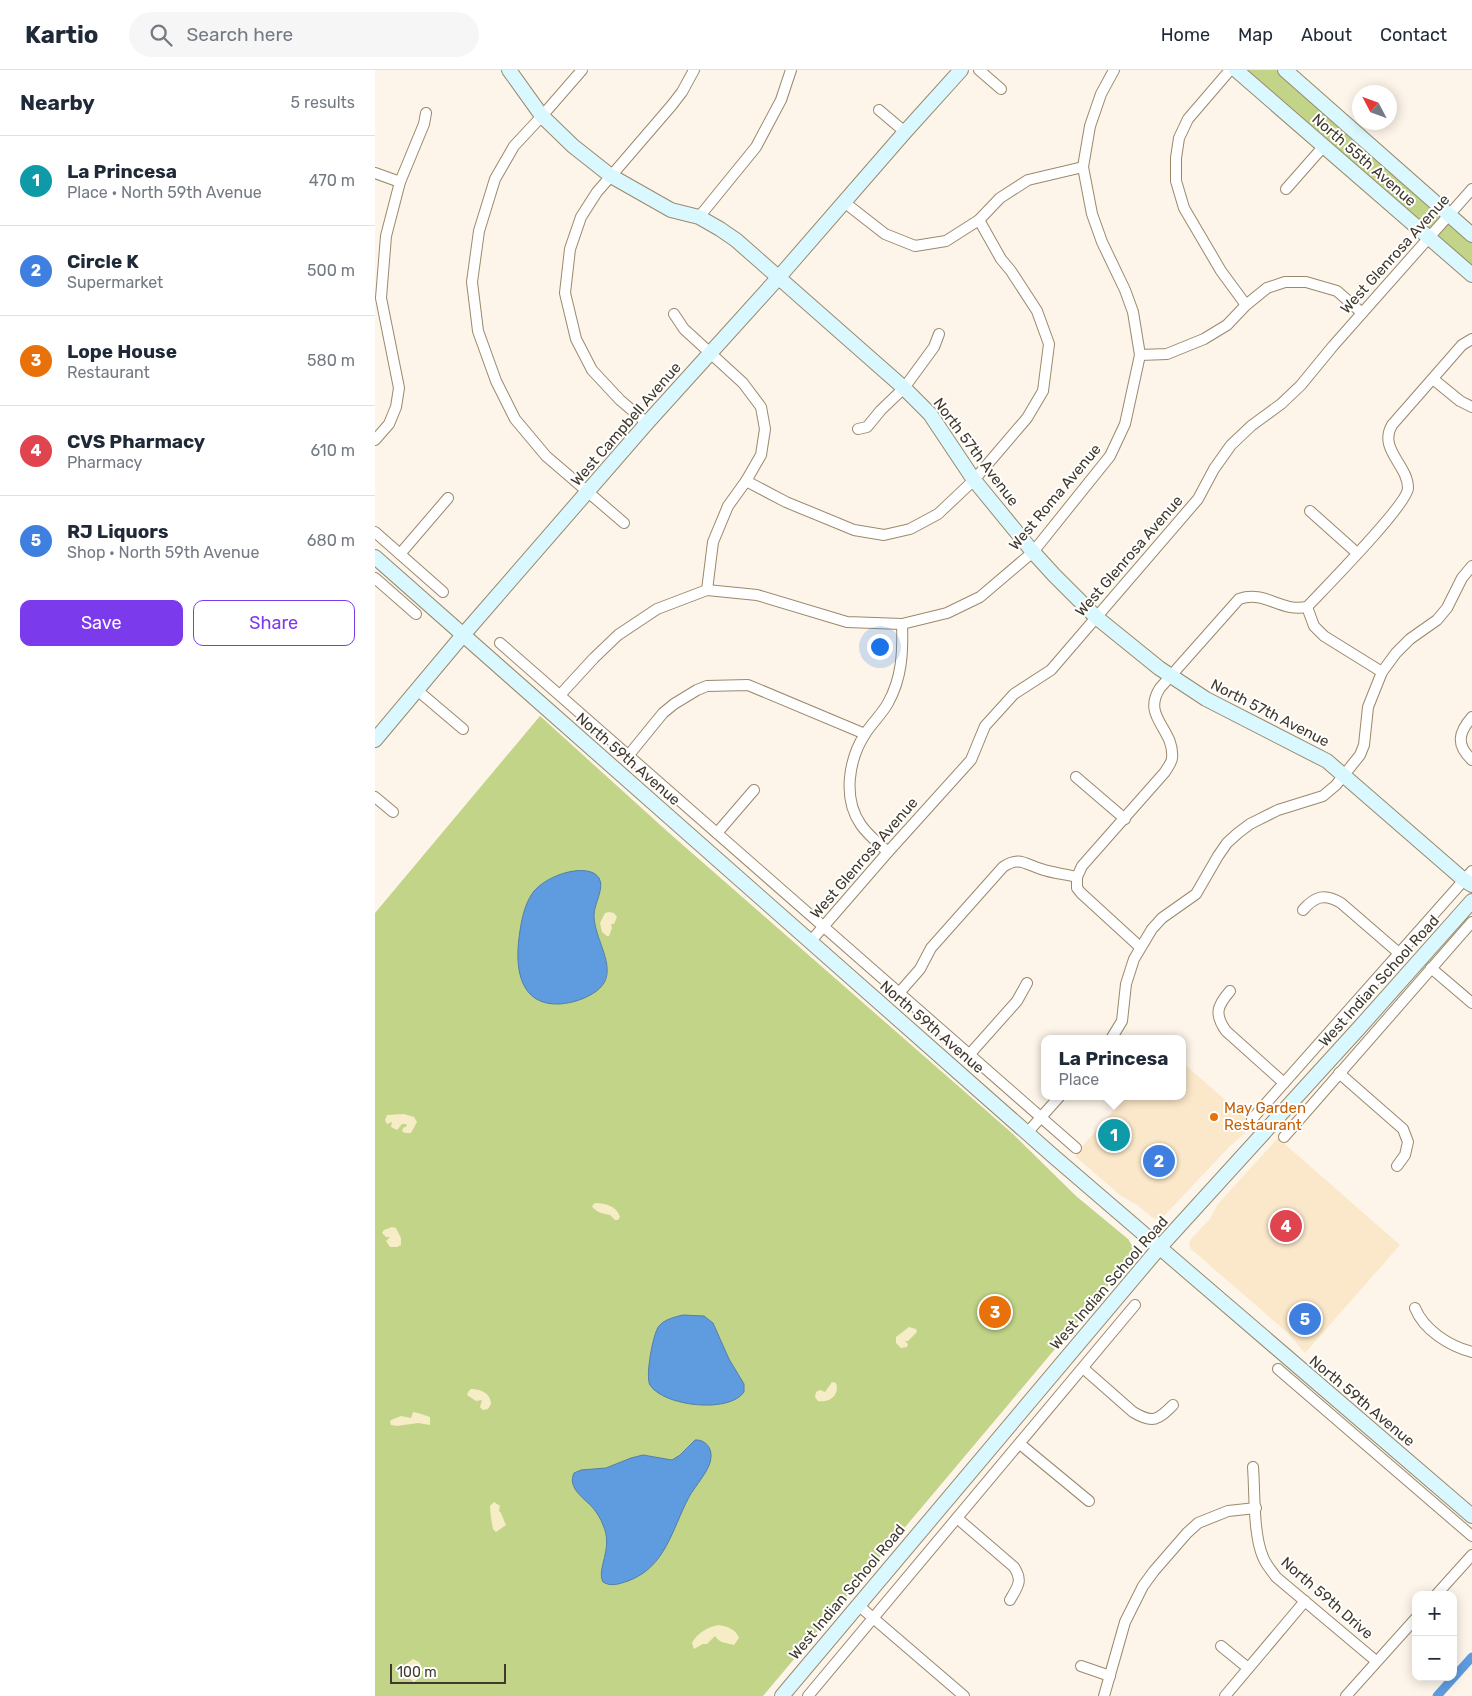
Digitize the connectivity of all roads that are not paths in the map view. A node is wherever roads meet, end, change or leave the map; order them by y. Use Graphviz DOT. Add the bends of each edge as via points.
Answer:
graph roads {
  1 [pos="509,70"];
  2 [pos="582,70"];
  3 [pos="694,70"];
  4 [pos="791,70"];
  5 [pos="961,70"];
  6 [pos="979,70"];
  7 [pos="1114,70"];
  8 [pos="1230,70"];
  9 [pos="1236,70"];
  10 [pos="1285,70"];
  11 [pos="1001,89"];
  12 [pos="879,110"];
  13 [pos="426,114"];
  14 [pos="542,116"];
  15 [pos="905,132"];
  16 [pos="1323,146"];
  17 [pos="1083,167"];
  18 [pos="375,174"];
  19 [pos="611,176"];
  20 [pos="400,182"];
  21 [pos="1286,189"];
  22 [pos="1472,189"];
  23 [pos="844,202"];
  24 [pos="1449,215"];
  25 [pos="699,217"];
  26 [pos="979,220"];
  27 [pos="1472,235"];
  28 [pos="1429,238"];
  29 [pos="1472,275"];
  30 [pos="779,277"];
  31 [pos="1246,305"];
  32 [pos="1362,313"];
  33 [pos="674,314"];
  34 [pos="939,334"];
  35 [pos="1472,339"];
  36 [pos="711,352"];
  37 [pos="1140,354"];
  38 [pos="1433,379"];
  39 [pos="904,388"];
  40 [pos="1472,407"];
  41 [pos="647,423"];
  42 [pos="858,429"];
  43 [pos="375,440"];
  44 [pos="974,480"];
  45 [pos="746,481"];
  46 [pos="588,492"];
  47 [pos="448,498"];
  48 [pos="1310,511"];
  49 [pos="623,523"];
  50 [pos="375,532"];
  51 [pos="1033,552"];
  52 [pos="1357,553"];
  53 [pos="400,554"];
  54 [pos="375,556"];
  55 [pos="1472,566"];
  56 [pos="375,578"];
  57 [pos="707,590"];
  58 [pos="443,592"];
  59 [pos="1307,607"];
  60 [pos="416,614"];
  61 [pos="1096,617"];
  62 [pos="903,624"];
  63 [pos="463,635"];
  64 [pos="500,643"];
  65 [pos="1382,672"];
  66 [pos="1171,676"];
  67 [pos="417,690"];
  68 [pos="559,695"];
  69 [pos="1472,718"];
  70 [pos="463,729"];
  71 [pos="865,734"];
  72 [pos="375,740"];
  73 [pos="628,756"];
  74 [pos="1472,760"];
  75 [pos="1076,776"];
  76 [pos="1344,776"];
  77 [pos="754,790"];
  78 [pos="375,796"];
  79 [pos="393,812"];
  80 [pos="1125,819"];
  81 [pos="717,833"];
  82 [pos="887,852"];
  83 [pos="1077,876"];
  84 [pos="1469,879"];
  85 [pos="1472,900"];
  86 [pos="1303,910"];
  87 [pos="1472,922"];
  88 [pos="823,927"];
  89 [pos="810,942"];
  90 [pos="1140,947"];
  91 [pos="1399,954"];
  92 [pos="1431,968"];
  93 [pos="1027,983"];
  94 [pos="1230,991"];
  95 [pos="899,993"];
  96 [pos="1472,1002"];
  97 [pos="1114,1035"];
  98 [pos="969,1055"];
  99 [pos="1339,1073"];
  100 [pos="1284,1083"];
  101 [pos="1057,1100"];
  102 [pos="1041,1118"];
  103 [pos="1252,1119"];
  104 [pos="1027,1133"];
  105 [pos="1284,1137"];
  106 [pos="1076,1148"];
  107 [pos="1397,1166"];
  108 [pos="1159,1248"];
  109 [pos="1135,1305"];
  110 [pos="1415,1308"];
  111 [pos="1472,1352"];
  112 [pos="1083,1368"];
  113 [pos="1277,1369"];
  114 [pos="1173,1404"];
  115 [pos="1020,1444"];
  116 [pos="1253,1466"];
  117 [pos="1089,1501"];
  118 [pos="1255,1508"];
  119 [pos="1472,1516"];
  120 [pos="957,1518"];
  121 [pos="1472,1536"];
  122 [pos="1472,1554"];
  123 [pos="1440,1591"];
  124 [pos="1010,1600"];
  125 [pos="1305,1601"];
  126 [pos="858,1605"];
  127 [pos="874,1618"];
  128 [pos="1412,1622"];
  129 [pos="1221,1646"];
  130 [pos="1376,1661"];
  131 [pos="1081,1666"];
  132 [pos="1248,1668"];
  133 [pos="1111,1676"];
  134 [pos="781,1696"];
  135 [pos="807,1696"];
  136 [pos="964,1696"];
  137 [pos="1104,1696"];
  138 [pos="1225,1696"];
  139 [pos="1346,1696"];
  1 -- 14 [label="street, North 57th Avenue"];
  2 -- 14 [label="street"];
  3 -- 19 [label="street" via="672,105"];
  4 -- 25 [label="street" via="781,100 756,147"];
  5 -- 15 [label="street, West Campbell Avenue"];
  6 -- 11 [label="street"];
  7 -- 17 [label="street, West Roma Avenue" via="1090,126"];
  8 -- 31 [label="street" via="1187,119 1177,148 1176,181 1184,208 1221,271"];
  9 -- 16 [label="street, North 55th Avenue"];
  10 -- 24 [label="street, North 55th Avenue"];
  12 -- 15 [label="street"];
  13 -- 20 [label="street"];
  14 -- 19 [label="street, North 57th Avenue"];
  14 -- 46 [label="street" via="514,146 495,179 479,231 472,282 478,331 496,381 515,419 546,456"];
  15 -- 23 [label="street, West Campbell Avenue"];
  16 -- 21 [label="street"];
  16 -- 28 [label="street, North 55th Avenue"];
  17 -- 26 [label="street" via="1028,180 1000,198"];
  17 -- 37 [label="street, West Roma Avenue" via="1092,214 1133,312"];
  18 -- 20 [label="street"];
  19 -- 25 [label="street, North 57th Avenue" via="671,210"];
  19 -- 41 [label="street" via="581,217 570,249 565,294 576,339 592,370"];
  20 -- 43 [label="street" via="387,236 381,298 399,388 389,424"];
  22 -- 24 [label="street, West Glenrosa Avenue"];
  23 -- 26 [label="street" via="885,234 915,246 945,241"];
  23 -- 30 [label="street, West Campbell Avenue"];
  24 -- 27 [label="street, North 55th Avenue"];
  24 -- 28 [label="street, West Glenrosa Avenue"];
  25 -- 30 [label="street, North 57th Avenue" via="735,240"];
  26 -- 44 [label="street" via="1037,312 1049,344 1043,391 1027,418"];
  28 -- 29 [label="street, North 55th Avenue"];
  28 -- 32 [label="street, West Glenrosa Avenue"];
  30 -- 36 [label="street, West Campbell Avenue"];
  30 -- 39 [label="street, North 57th Avenue"];
  31 -- 32 [label="street" via="1267,288 1285,282 1306,282 1337,291"];
  31 -- 37 [label="street" via="1227,325 1204,339 1167,354"];
  32 -- 61 [label="street, West Glenrosa Avenue" via="1301,386 1231,445 1198,499"];
  33 -- 36 [label="street" via="684,329"];
  34 -- 39 [label="street" via="934,347"];
  35 -- 38 [label="street" via="1462,345"];
  36 -- 41 [label="street, West Campbell Avenue"];
  36 -- 45 [label="street" via="743,383 761,407 765,429 761,455"];
  37 -- 51 [label="street, West Roma Avenue" via="1125,424 1110,456"];
  38 -- 40 [label="street"];
  38 -- 52 [label="street" via="1388,433 1389,444 1408,489 1404,499"];
  39 -- 42 [label="street" via="867,428"];
  39 -- 44 [label="street, North 57th Avenue" via="930,414"];
  41 -- 46 [label="street, West Campbell Avenue"];
  44 -- 45 [label="street" via="938,514 910,529 883,535 854,530 786,502"];
  44 -- 51 [label="street, North 57th Avenue"];
  45 -- 57 [label="street" via="728,506 713,542"];
  46 -- 49 [label="street"];
  46 -- 63 [label="street, West Campbell Avenue"];
  47 -- 53 [label="street"];
  48 -- 52 [label="street"];
  50 -- 53 [label="street"];
  51 -- 61 [label="street, North 57th Avenue"];
  51 -- 62 [label="street, West Roma Avenue" via="981,597 947,612"];
  52 -- 59 [label="street"];
  53 -- 58 [label="street"];
  54 -- 63 [label="street, North 59th Avenue"];
  55 -- 65 [label="street" via="1437,620 1405,644"];
  56 -- 60 [label="street"];
  57 -- 62 [label="street, West Roma Avenue" via="757,595 847,622"];
  57 -- 68 [label="street, West Roma Avenue" via="657,609 618,635"];
  59 -- 65 [label="street" via="1314,626 1323,636"];
  59 -- 66 [label="street" via="1287,607 1258,596 1239,600"];
  61 -- 66 [label="street, North 57th Avenue"];
  61 -- 82 [label="street, West Glenrosa Avenue" via="1051,670 1014,694 990,719 971,760"];
  62 -- 71 [label="street" via="900,675 888,703"];
  63 -- 67 [label="street, West Campbell Avenue"];
  63 -- 89 [label="street, North 59th Avenue"];
  64 -- 68 [label="street, North 59th Avenue"];
  65 -- 76 [label="street" via="1368,707 1364,745"];
  66 -- 76 [label="street, North 57th Avenue" via="1213,703 1320,756"];
  66 -- 80 [label="street" via="1153,701 1172,746 1173,759"];
  67 -- 70 [label="street"];
  67 -- 72 [label="street, West Campbell Avenue"];
  68 -- 73 [label="street, North 59th Avenue"];
  69 -- 74 [label="street" via="1465,725 1460,741"];
  71 -- 73 [label="street" via="748,685 707,686 663,713"];
  71 -- 82 [label="street" via="851,766 850,795 859,823"];
  73 -- 81 [label="street, North 59th Avenue"];
  75 -- 80 [label="street"];
  76 -- 84 [label="street, North 57th Avenue"];
  76 -- 90 [label="street" via="1323,796 1278,810 1238,833 1218,856 1196,894 1162,918"];
  77 -- 81 [label="street"];
  78 -- 79 [label="street"];
  80 -- 83 [label="street" via="1082,866"];
  81 -- 88 [label="street, North 59th Avenue"];
  82 -- 88 [label="street, West Glenrosa Avenue"];
  83 -- 90 [label="street" via="1077,888 1081,893"];
  83 -- 95 [label="street" via="1039,869 1023,862 1009,863 931,948 920,968"];
  84 -- 91 [label="street, West Indian School Road"];
  85 -- 108 [label="street, West Indian School Road"];
  86 -- 91 [label="street" via="1312,900 1335,899"];
  87 -- 92 [label="street, West Indian School Road"];
  88 -- 89 [label="street, West Glenrosa Avenue"];
  88 -- 95 [label="street, North 59th Avenue"];
  89 -- 104 [label="street, North 59th Avenue"];
  90 -- 97 [label="street" via="1126,984 1122,1022"];
  91 -- 100 [label="street, West Indian School Road"];
  92 -- 96 [label="street"];
  92 -- 99 [label="street, West Indian School Road"];
  93 -- 98 [label="street" via="1017,1001"];
  94 -- 100 [label="street" via="1219,1003 1221,1024"];
  95 -- 98 [label="street, North 59th Avenue"];
  98 -- 102 [label="street, North 59th Avenue"];
  99 -- 105 [label="street, West Indian School Road"];
  99 -- 107 [label="street" via="1403,1129 1408,1142 1405,1155"];
  100 -- 103 [label="street, West Indian School Road"];
  101 -- 102 [label="street"];
  102 -- 104 [label="street"];
  102 -- 106 [label="street, North 59th Avenue"];
  104 -- 108 [label="street, North 59th Avenue"];
  108 -- 119 [label="street, North 59th Avenue"];
  108 -- 126 [label="street, West Indian School Road"];
  109 -- 112 [label="street"];
  110 -- 111 [label="street" via="1423,1322 1436,1334 1460,1349"];
  112 -- 114 [label="street" via="1142,1417 1161,1417"];
  112 -- 115 [label="street"];
  113 -- 121 [label="street, North 59th Avenue"];
  115 -- 117 [label="street"];
  115 -- 120 [label="street"];
  116 -- 118 [label="street, North 59th Drive"];
  118 -- 125 [label="street, North 59th Drive" via="1260,1548 1267,1565"];
  118 -- 133 [label="street" via="1228,1511 1198,1523 1168,1554 1143,1586 1125,1622"];
  120 -- 124 [label="street" via="1014,1567 1019,1581"];
  120 -- 127 [label="street"];
  122 -- 123 [label="street"];
  125 -- 130 [label="street, North 59th Drive"];
  125 -- 132 [label="street"];
  126 -- 127 [label="street"];
  126 -- 134 [label="street, West Indian School Road"];
  127 -- 135 [label="street"];
  127 -- 136 [label="street"];
  128 -- 130 [label="street"];
  129 -- 132 [label="street"];
  130 -- 139 [label="street"];
  131 -- 133 [label="street"];
  132 -- 138 [label="street"];
  133 -- 137 [label="street"];
}
